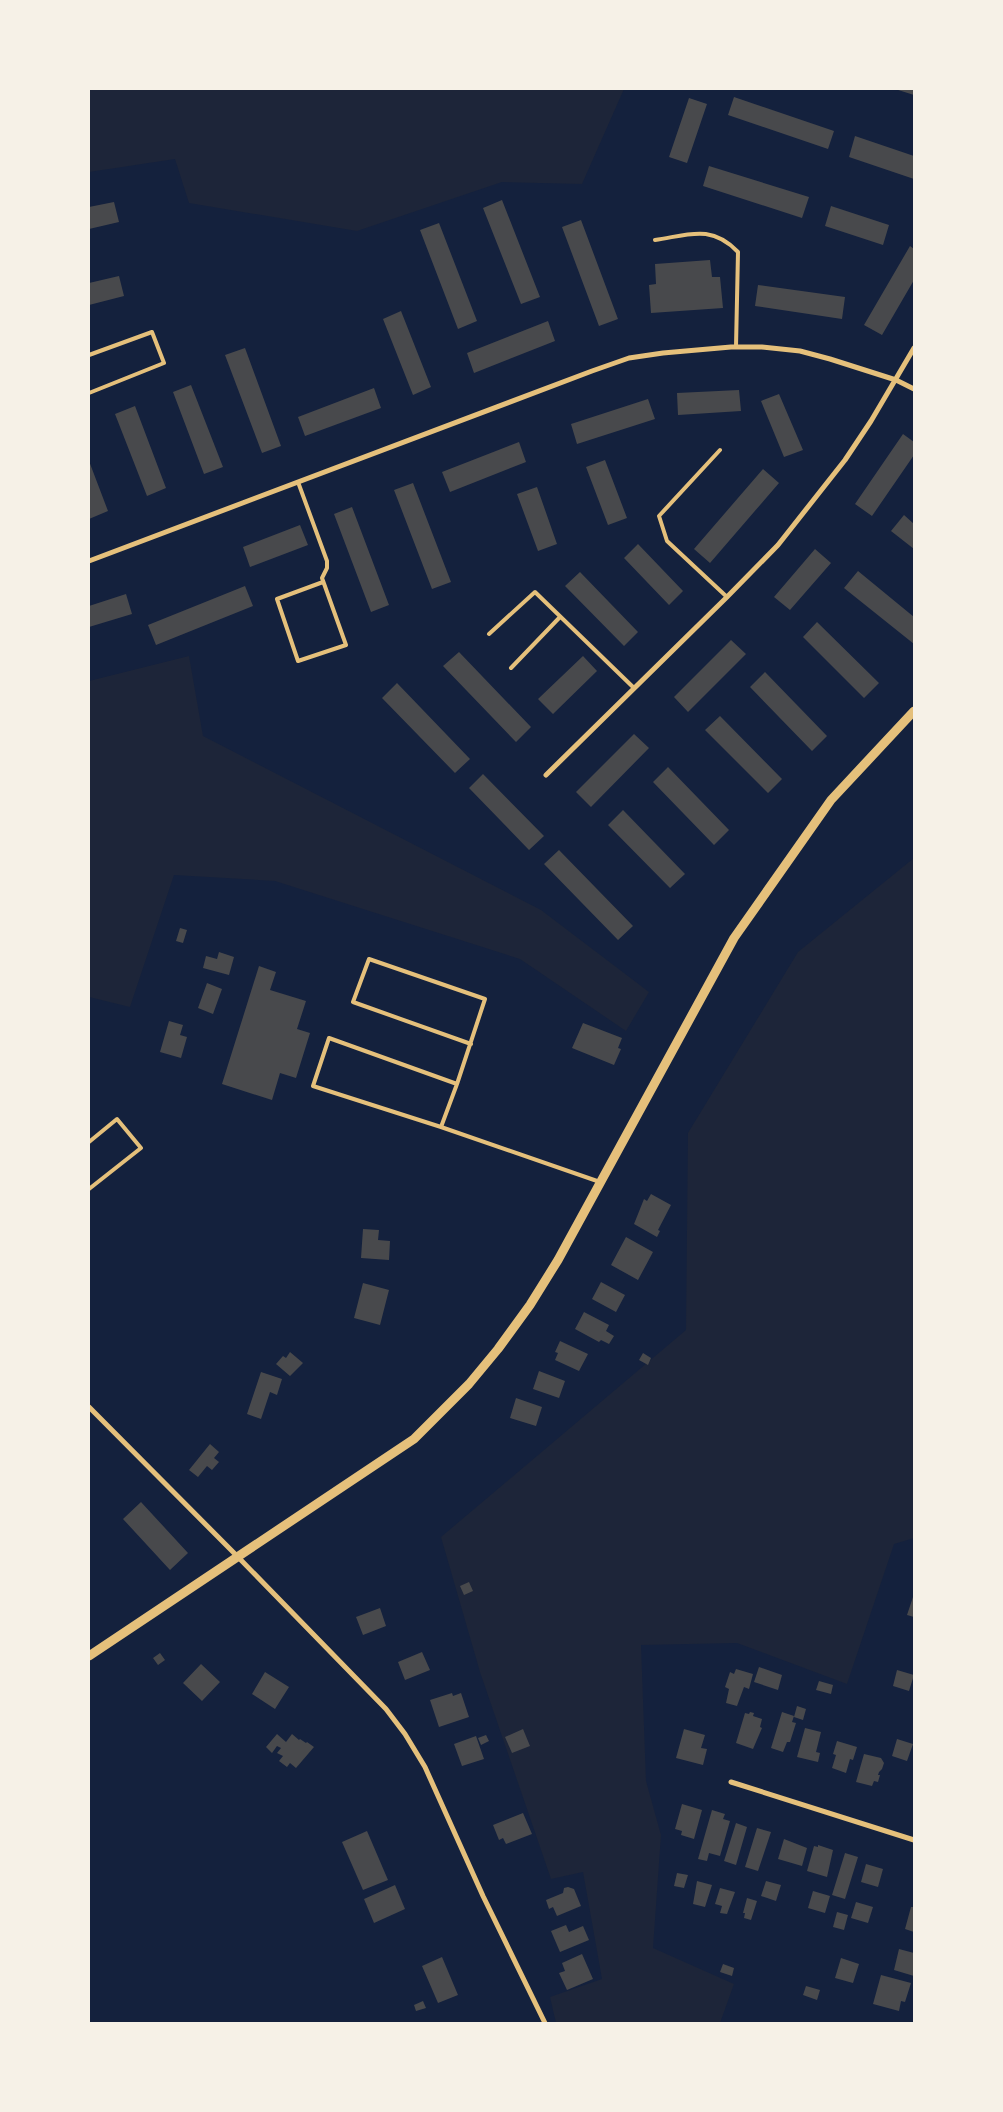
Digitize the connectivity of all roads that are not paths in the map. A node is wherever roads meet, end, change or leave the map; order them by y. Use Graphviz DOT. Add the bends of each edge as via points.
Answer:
graph roads {
  1 [pos="655,240"];
  2 [pos="736,347"];
  3 [pos="914,348"];
  4 [pos="89,355"];
  5 [pos="896,380"];
  6 [pos="914,389"];
  7 [pos="89,393"];
  8 [pos="720,450"];
  9 [pos="298,482"];
  10 [pos="89,560"];
  11 [pos="323,582"];
  12 [pos="727,597"];
  13 [pos="560,616"];
  14 [pos="489,634"];
  15 [pos="511,668"];
  16 [pos="634,688"];
  17 [pos="914,711"];
  18 [pos="546,774"];
  19 [pos="471,1044"];
  20 [pos="457,1084"];
  21 [pos="442,1127"];
  22 [pos="89,1142"];
  23 [pos="600,1182"];
  24 [pos="89,1189"];
  25 [pos="89,1408"];
  26 [pos="238,1557"];
  27 [pos="89,1656"];
  28 [pos="731,1782"];
  29 [pos="914,1840"];
  30 [pos="545,2023"];
  1 -- 2 [label="lane" via="706,233 718,236 738,252"];
  2 -- 5 [label="street" via="800,352"];
  2 -- 9 [label="street" via="629,358"];
  3 -- 5 [label="street"];
  4 -- 7 [label="lane" via="152,332 164,363"];
  5 -- 6 [label="street"];
  5 -- 12 [label="street" via="845,460 778,544"];
  8 -- 12 [label="lane" via="659,516 667,541"];
  9 -- 10 [label="street"];
  9 -- 11 [label="lane" via="327,561"];
  11 -- 11 [label="lane" via="346,645 298,661 277,599"];
  12 -- 16 [label="street"];
  13 -- 14 [label="lane" via="535,592"];
  13 -- 15 [label="lane"];
  13 -- 16 [label="lane"];
  16 -- 18 [label="street"];
  17 -- 23 [label="street" via="831,800 734,938"];
  19 -- 19 [label="lane" via="485,999 369,959 354,1002"];
  19 -- 20 [label="lane"];
  20 -- 21 [label="lane"];
  20 -- 21 [label="lane" via="329,1038 313,1086"];
  21 -- 23 [label="lane"];
  22 -- 24 [label="lane" via="117,1119 141,1148"];
  23 -- 26 [label="street" via="530,1306 469,1384 426,1429"];
  25 -- 26 [label="street"];
  26 -- 27 [label="street"];
  26 -- 30 [label="street" via="386,1709 405,1734 425,1768"];
  28 -- 29 [label="street"];
}
